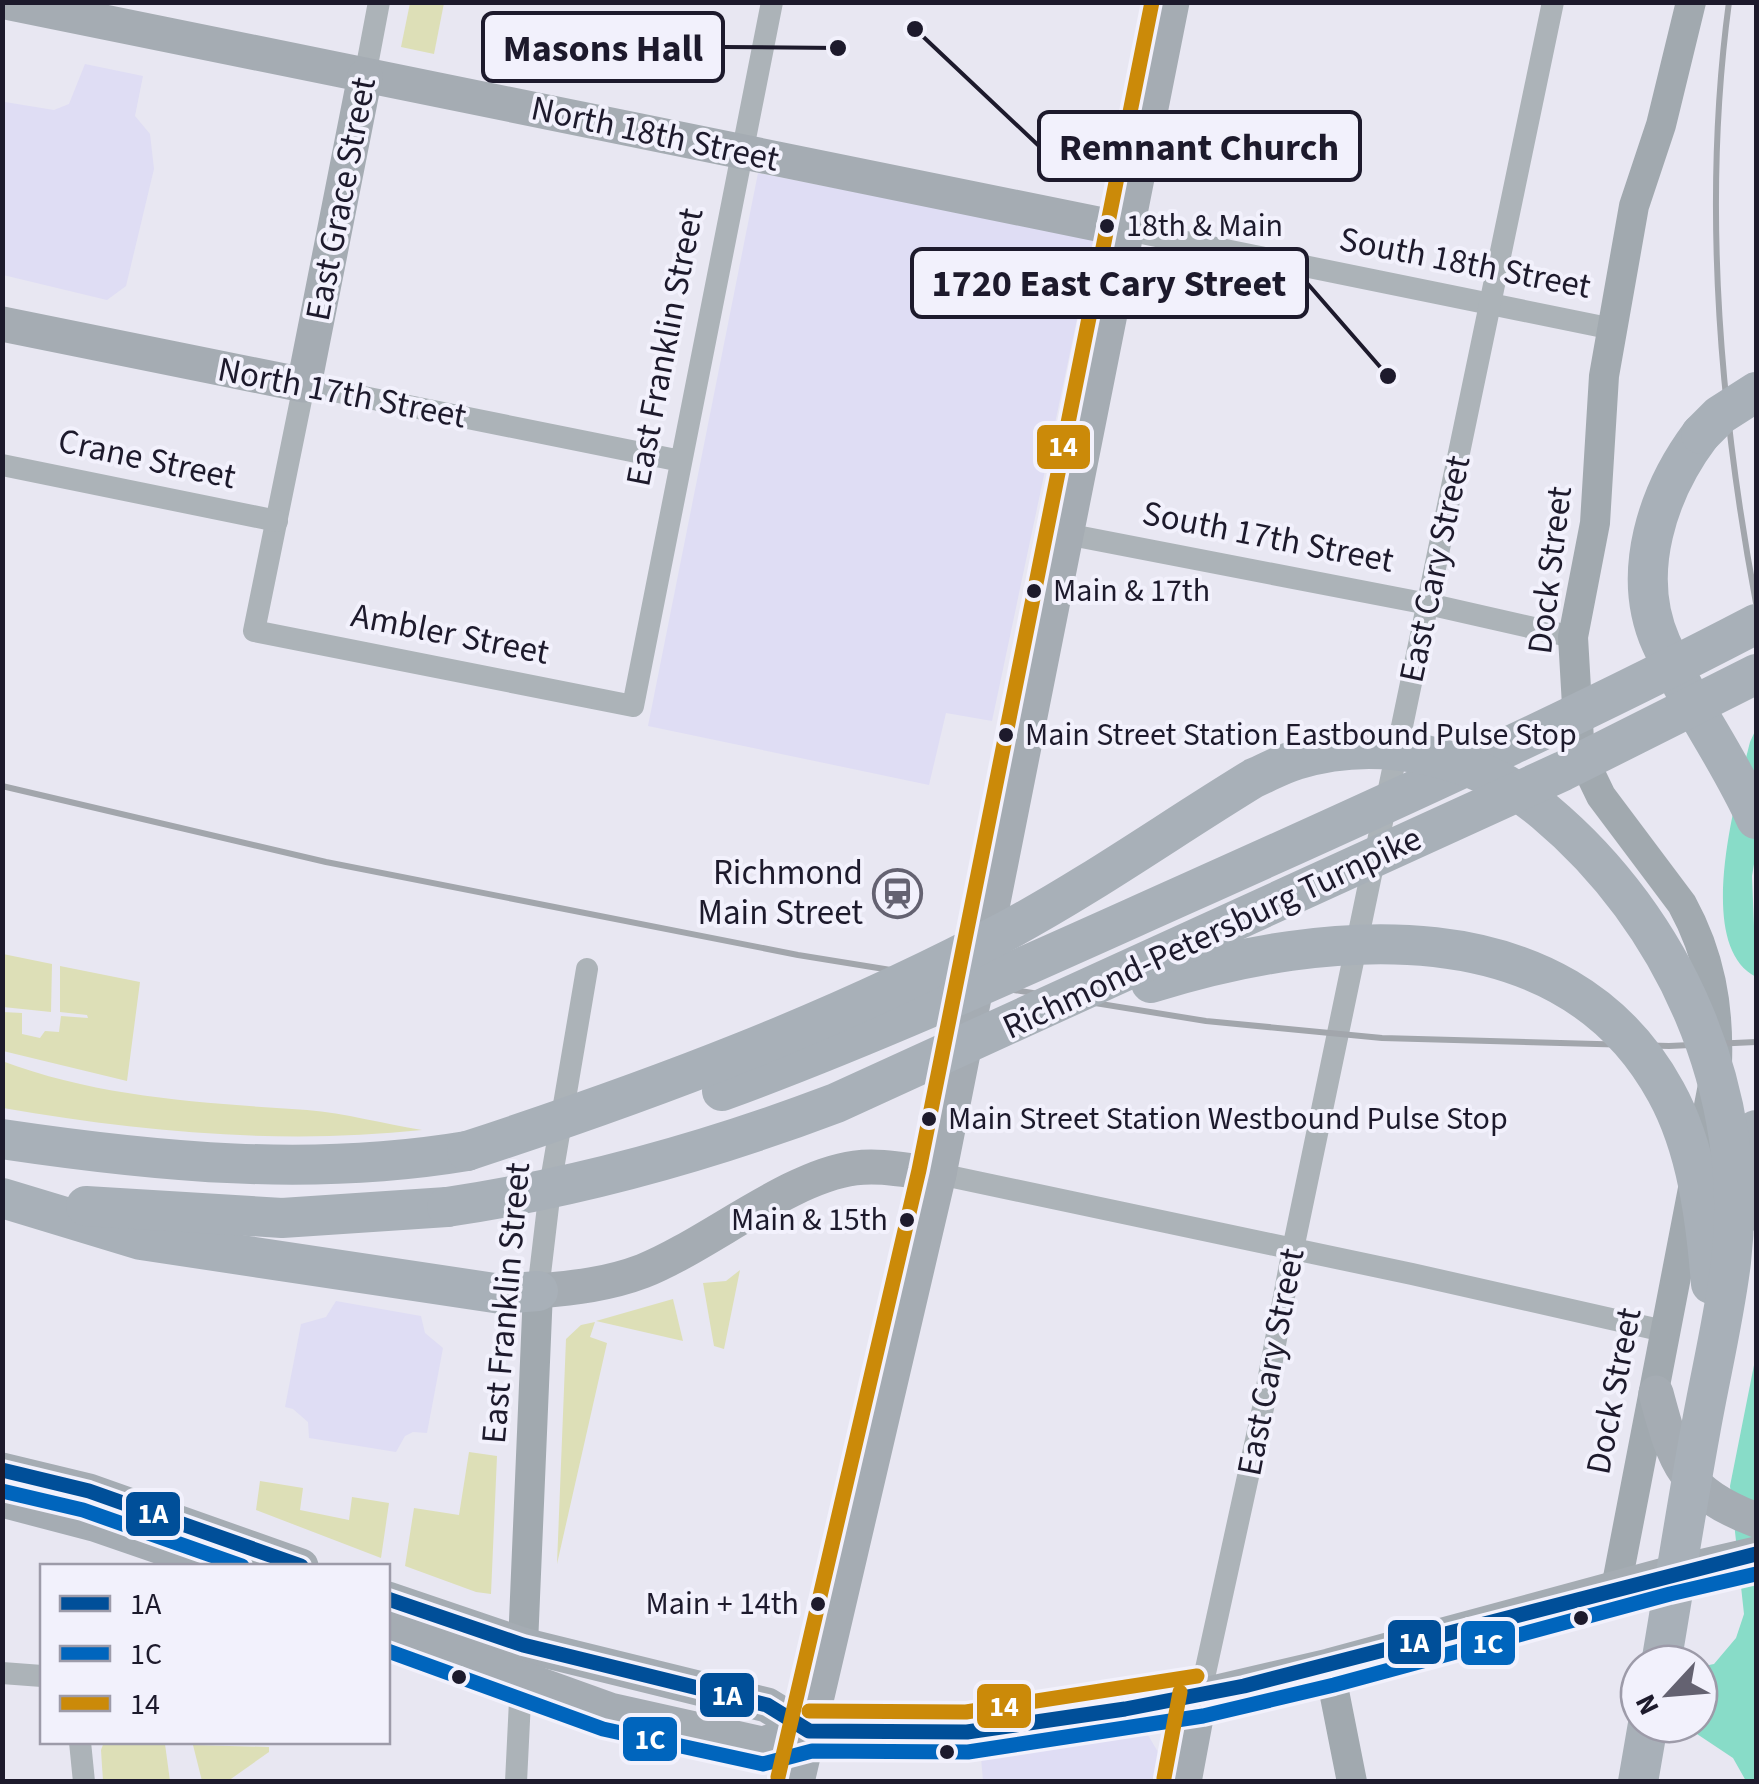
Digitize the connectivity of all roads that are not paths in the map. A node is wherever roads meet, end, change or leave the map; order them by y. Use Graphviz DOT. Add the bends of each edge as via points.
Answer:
graph roads {
  1 [pos="6,2"];
  2 [pos="379,2"];
  3 [pos="772,2"];
  4 [pos="1172,2"];
  5 [pos="1553,2"];
  6 [pos="1691,2"];
  7 [pos="366,76"];
  8 [pos="741,150"];
  9 [pos="1127,230"];
  10 [pos="1490,304"];
  11 [pos="2,324"];
  12 [pos="1613,329"];
  13 [pos="304,385"];
  14 [pos="1756,392"];
  15 [pos="681,461"];
  16 [pos="2,465"];
  17 [pos="277,521"];
  18 [pos="1066,534"];
  19 [pos="1428,604"];
  20 [pos="1756,624"];
  21 [pos="254,631"];
  22 [pos="1573,636"];
  23 [pos="1756,674"];
  24 [pos="633,706"];
  25 [pos="1756,818"];
  26 [pos="587,969"];
  27 [pos="994,1032"];
  28 [pos="1756,1133"];
  29 [pos="2,1139"];
  30 [pos="454,1153"];
  31 [pos="939,1174"];
  32 [pos="2,1198"];
  33 [pos="1293,1249"];
  34 [pos="1732,1260"];
  35 [pos="538,1292"];
  36 [pos="1664,1331"];
  37 [pos="1656,1392"];
  38 [pos="1704,1408"];
  39 [pos="2,1470"];
  40 [pos="2,1500"];
  41 [pos="1756,1520"];
  42 [pos="1756,1554"];
  43 [pos="210,1564"];
  44 [pos="295,1564"];
  45 [pos="1616,1588"];
  46 [pos="390,1599"];
  47 [pos="390,1631"];
  48 [pos="1663,1644"];
  49 [pos="1664,1644"];
  50 [pos="523,1645"];
  51 [pos="1329,1666"];
  52 [pos="2,1673"];
  53 [pos="40,1676"];
  54 [pos="521,1680"];
  55 [pos="1200,1696"];
  56 [pos="809,1732"];
  57 [pos="80,1744"];
  58 [pos="1647,1744"];
  59 [pos="84,1782"];
  60 [pos="516,1782"];
  61 [pos="797,1782"];
  62 [pos="1184,1782"];
  63 [pos="1352,1782"];
  64 [pos="1640,1782"];
  1 -- 7 [label="main road, North 18th Street"];
  2 -- 7 [label="street, East Grace Street"];
  3 -- 8 [label="street, East Franklin Street"];
  4 -- 9 [label="main road"];
  5 -- 10 [label="street, East Cary Street"];
  6 -- 12 [label="main road, Dock Street" via="1634,206"];
  7 -- 8 [label="main road, North 18th Street"];
  7 -- 13 [label="main road, East Grace Street"];
  8 -- 9 [label="main road, North 18th Street"];
  8 -- 15 [label="street, East Franklin Street"];
  9 -- 10 [label="street, South 18th Street"];
  9 -- 18 [label="main road"];
  10 -- 12 [label="street, South 18th Street"];
  10 -- 19 [label="street, East Cary Street"];
  11 -- 13 [label="main road, North 17th Street"];
  12 -- 22 [label="main road, Dock Street" via="1594,523"];
  13 -- 15 [label="street, North 17th Street"];
  13 -- 17 [label="street, East Grace Street"];
  14 -- 25 [label="highway, bridge" via="1720,415 1678,464 1660,509 1649,570 1661,644"];
  15 -- 24 [label="street, East Franklin Street"];
  16 -- 17 [label="street, Crane Street"];
  17 -- 21 [label="street, East Grace Street"];
  18 -- 19 [label="street, South 17th Street"];
  18 -- 31 [label="main road"];
  19 -- 22 [label="street, South 17th Street"];
  19 -- 33 [label="street, East Cary Street"];
  20 -- 30 [label="highway, Richmond-Petersburg Turnpike, bridge" via="1441,779 797,1064 629,1119"];
  21 -- 24 [label="street, Ambler Street"];
  22 -- 36 [label="main road, Dock Street" via="1579,740 1587,768 1692,923 1716,1014 1716,1064"];
  23 -- 27 [label="highway, Richmond-Petersburg Turnpike, bridge" via="1563,772"];
  26 -- 35 [label="street, East Franklin Street"];
  27 -- 32 [label="highway, Richmond-Petersburg Turnpike, bridge" via="757,1133 582,1184 447,1207 282,1218"];
  27 -- 38 [label="highway, bridge" via="1180,974 1315,948 1472,951 1522,964 1571,988 1640,1054 1666,1092 1689,1147 1711,1282"];
  28 -- 34 [label="highway, bridge"];
  28 -- 38 [label="highway, bridge"];
  29 -- 30 [label="highway" via="244,1166"];
  30 -- 34 [label="highway, bridge" via="686,1075 847,1009 1009,929 1294,760 1370,749 1409,751 1489,776 1528,798 1603,867 1658,940 1685,991 1724,1107"];
  31 -- 33 [label="street"];
  31 -- 35 [label="main road" via="840,1171 644,1270"];
  31 -- 56 [label="main road"];
  32 -- 35 [label="highway" via="141,1240 502,1294"];
  33 -- 36 [label="street"];
  33 -- 55 [label="street, East Cary Street"];
  34 -- 49 [label="highway, bridge"];
  35 -- 50 [label="main road, East Franklin Street"];
  36 -- 37 [label="main road, Dock Street"];
  37 -- 41 [label="main road" via="1686,1477 1708,1497"];
  37 -- 45 [label="main road, Dock Street"];
  38 -- 48 [label="highway, bridge"];
  39 -- 44 [label="main road" via="106,1496"];
  40 -- 43 [label="main road"];
  42 -- 45 [label="main road"];
  45 -- 51 [label="main road"];
  46 -- 50 [label="main road"];
  47 -- 54 [label="main road"];
  50 -- 54 [label="main road, East Franklin Street"];
  50 -- 56 [label="main road" via="767,1705"];
  51 -- 55 [label="main road"];
  51 -- 63 [label="main road"];
  52 -- 53 [label="street"];
  54 -- 56 [label="main road" via="640,1718 762,1744"];
  54 -- 60 [label="street"];
  55 -- 56 [label="main road" via="968,1732"];
  55 -- 62 [label="main road, East Cary Street"];
  56 -- 61 [label="main road"];
  57 -- 59 [label="street"];
  58 -- 64 [label="highway"];
}
